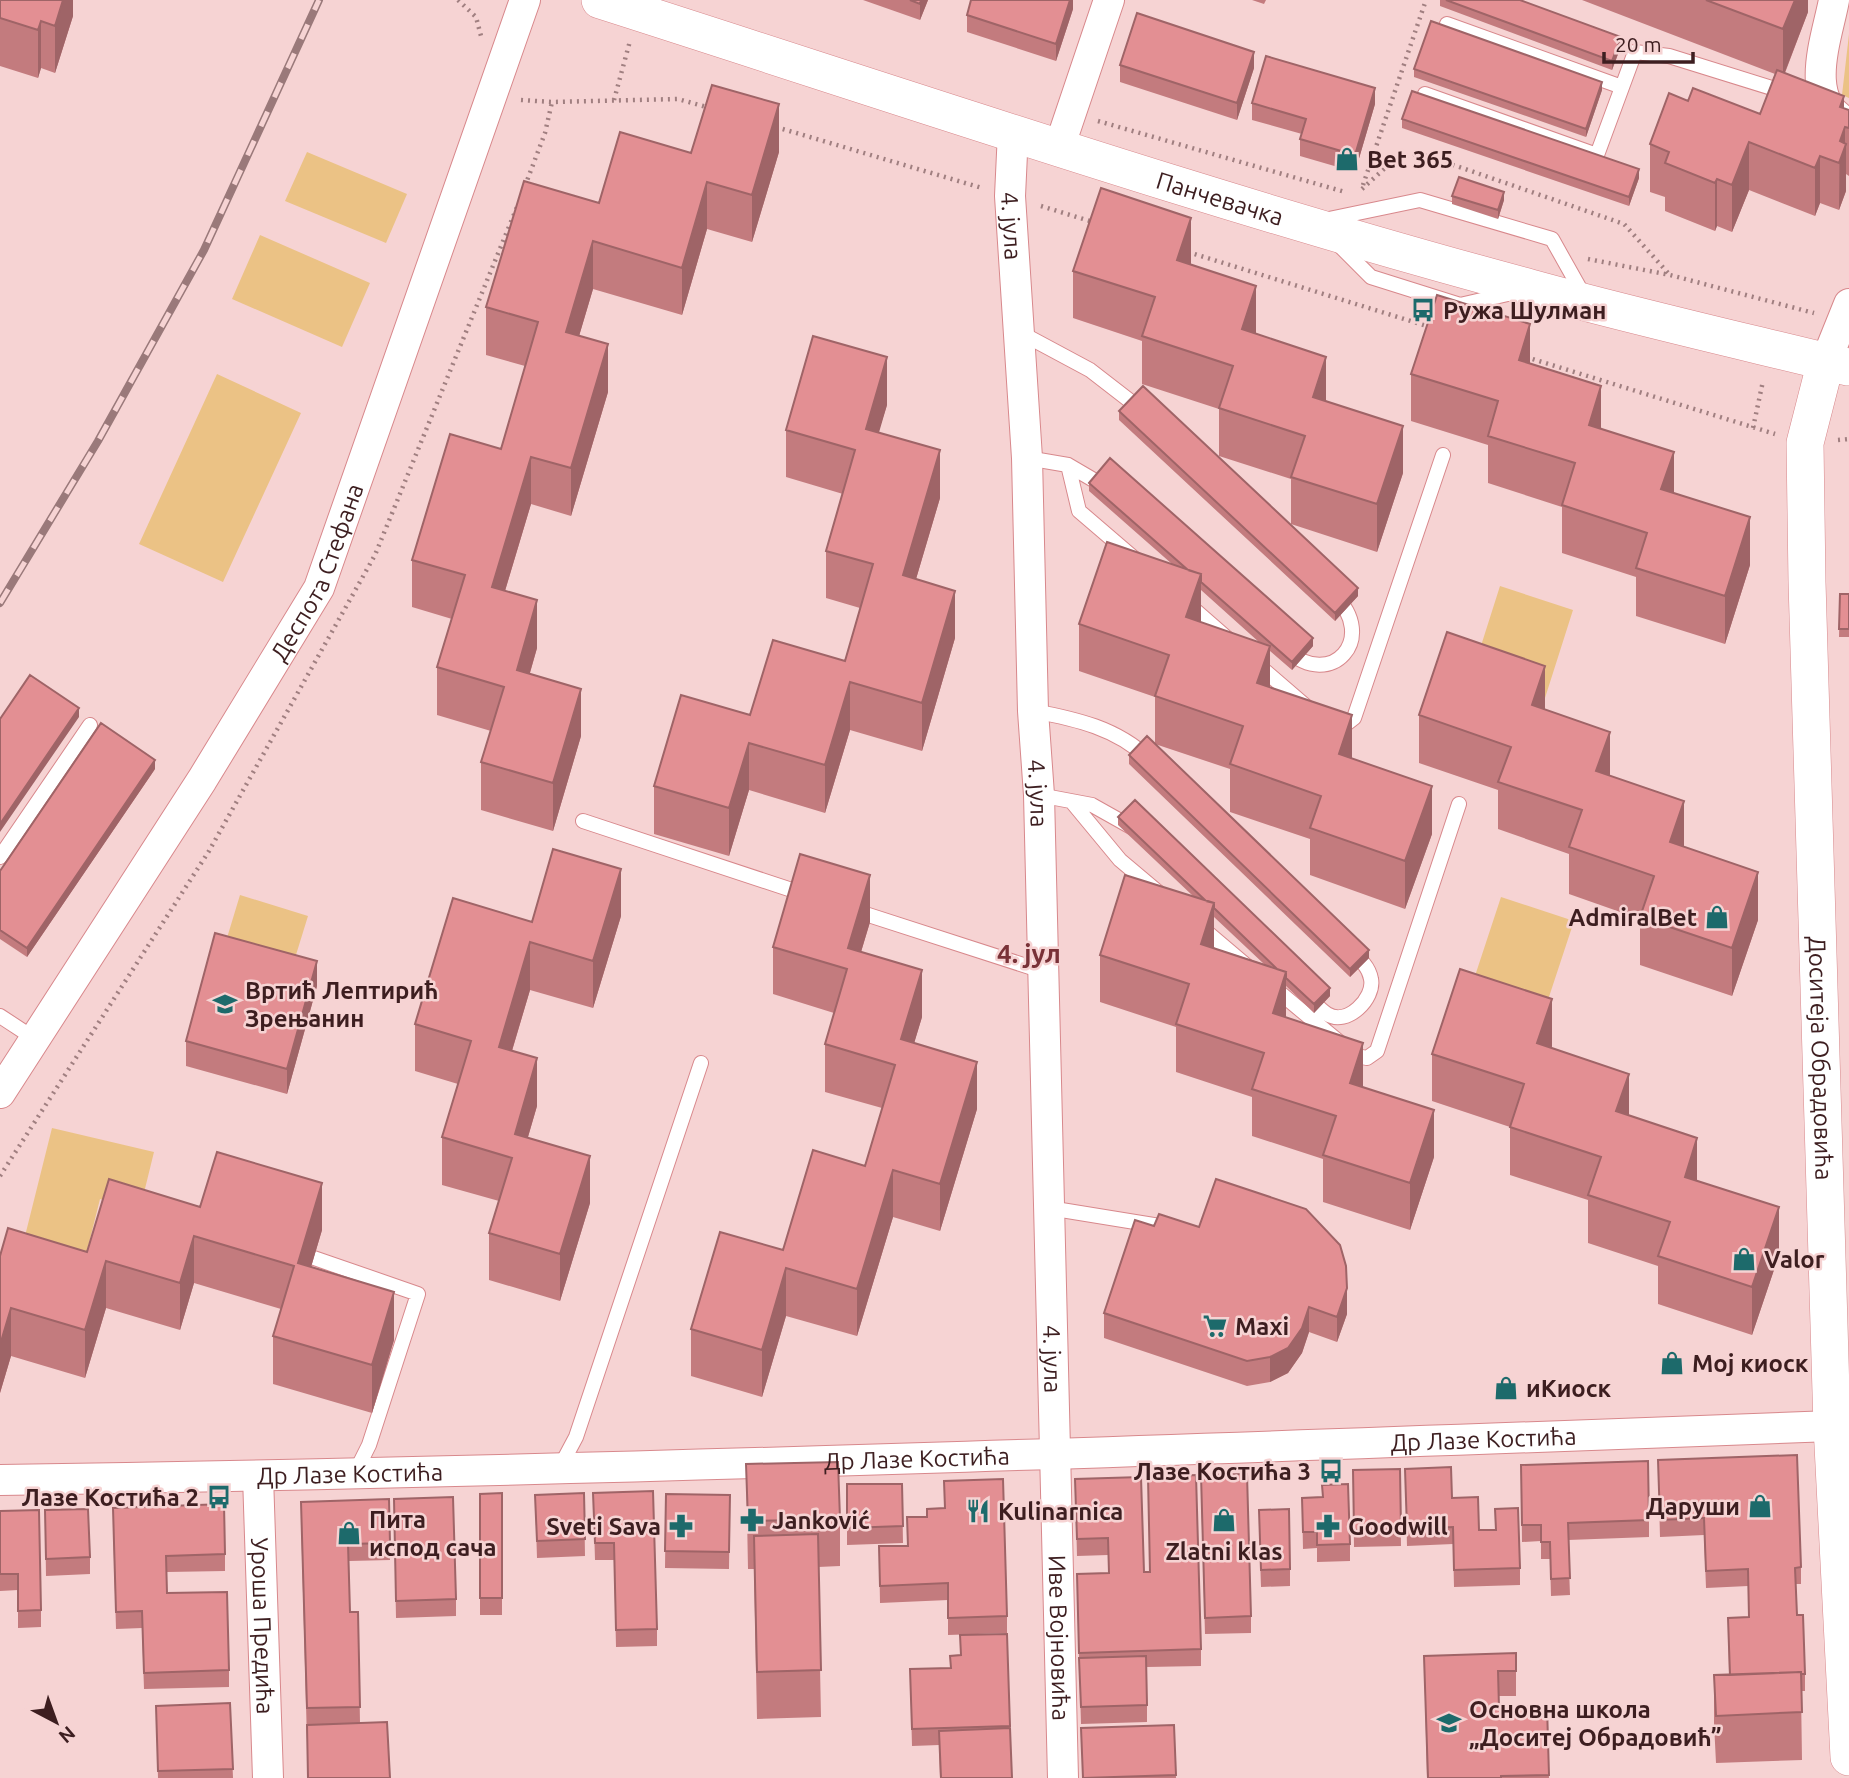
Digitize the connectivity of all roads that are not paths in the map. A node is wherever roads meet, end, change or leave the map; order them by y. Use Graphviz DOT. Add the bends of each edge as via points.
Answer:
graph roads {
  1 [pos="525,0"];
  2 [pos="600,0"];
  3 [pos="1110,0"];
  4 [pos="1834,0"];
  5 [pos="1447,24"];
  6 [pos="1622,87"];
  7 [pos="1424,94"];
  8 [pos="1822,106"];
  9 [pos="1013,132"];
  10 [pos="1059,148"];
  11 [pos="1315,226"];
  12 [pos="1588,303"];
  13 [pos="1846,312"];
  14 [pos="1021,333"];
  15 [pos="1837,364"];
  16 [pos="1157,425"];
  17 [pos="1443,455"];
  18 [pos="1027,458"];
  19 [pos="1068,465"];
  20 [pos="1125,502"];
  21 [pos="1152,573"];
  22 [pos="1326,587"];
  23 [pos="1172,591"];
  24 [pos="1276,640"];
  25 [pos="1033,711"];
  26 [pos="90,724"];
  27 [pos="1159,768"];
  28 [pos="1039,795"];
  29 [pos="1072,802"];
  30 [pos="1459,804"];
  31 [pos="583,821"];
  32 [pos="1146,840"];
  33 [pos="0,857"];
  34 [pos="819,898"];
  35 [pos="845,907"];
  36 [pos="1344,945"];
  37 [pos="1042,971"];
  38 [pos="1300,988"];
  39 [pos="0,1016"];
  40 [pos="35,1039"];
  41 [pos="701,1063"];
  42 [pos="0,1093"];
  43 [pos="1049,1208"];
  44 [pos="1184,1230"];
  45 [pos="314,1258"];
  46 [pos="1832,1426"];
  47 [pos="1053,1454"];
  48 [pos="560,1467"];
  49 [pos="355,1473"];
  50 [pos="258,1476"];
  51 [pos="0,1480"];
  52 [pos="1849,1757"];
  53 [pos="268,1778"];
  54 [pos="1063,1778"];
  1 -- 40 [label="street, Деспота Стефана" via="319,588"];
  2 -- 9 [label="street, Панчевачка"];
  3 -- 10 [label="street"];
  4 -- 8 [label="street" via="1819,86"];
  5 -- 6 [label="lane"];
  6 -- 7 [label="lane" via="1597,155"];
  6 -- 8 [label="lane" via="1635,52 1669,56"];
  9 -- 10 [label="street, Панчевачка"];
  9 -- 14 [label="street, 4. јула" via="1010,196"];
  10 -- 11 [label="street, Панчевачка"];
  11 -- 12 [label="street, Панчевачка"];
  11 -- 12 [label="lane" via="1356,212 1420,200 1552,239"];
  12 -- 15 [label="street, Панчевачка"];
  13 -- 15 [label="street"];
  14 -- 16 [label="lane" via="1090,370"];
  14 -- 18 [label="street, 4. јула"];
  15 -- 46 [label="street, Доситеја Обрадовића" via="1812,410 1805,457"];
  17 -- 23 [label="lane" via="1354,718 1341,728 1322,720"];
  18 -- 19 [label="lane"];
  18 -- 25 [label="street, 4. јула"];
  19 -- 20 [label="lane"];
  19 -- 21 [label="lane" via="1079,511"];
  22 -- 24 [label="lane" via="1353,620 1353,639 1342,657 1312,666 1296,659"];
  25 -- 27 [label="lane" via="1094,724 1140,749"];
  25 -- 28 [label="street, 4. јула"];
  26 -- 33 [label="lane"];
  28 -- 29 [label="lane"];
  28 -- 37 [label="street, 4. јула"];
  29 -- 30 [label="lane" via="1120,860 1356,1056 1367,1058 1377,1051"];
  29 -- 32 [label="lane" via="1115,816"];
  31 -- 34 [label="lane"];
  35 -- 37 [label="lane"];
  36 -- 38 [label="lane" via="1371,975 1372,988 1359,1008 1343,1017 1329,1016"];
  37 -- 43 [label="street, 4. јула"];
  39 -- 40 [label="lane"];
  40 -- 42 [label="street, Деспота Стефана"];
  41 -- 48 [label="lane" via="576,1437"];
  43 -- 44 [label="lane"];
  43 -- 47 [label="street, 4. јула"];
  45 -- 49 [label="lane" via="418,1294 369,1445"];
  46 -- 47 [label="street, Др Лазе Костића"];
  46 -- 52 [label="street, Доситеја Обрадовића"];
  47 -- 48 [label="street, Др Лазе Костића"];
  47 -- 54 [label="street, Иве Војновића"];
  48 -- 49 [label="street, Др Лазе Костића"];
  49 -- 50 [label="street, Др Лазе Костића"];
  50 -- 51 [label="street, Др Лазе Костића"];
  50 -- 53 [label="street, Уроша Предића"];
}
